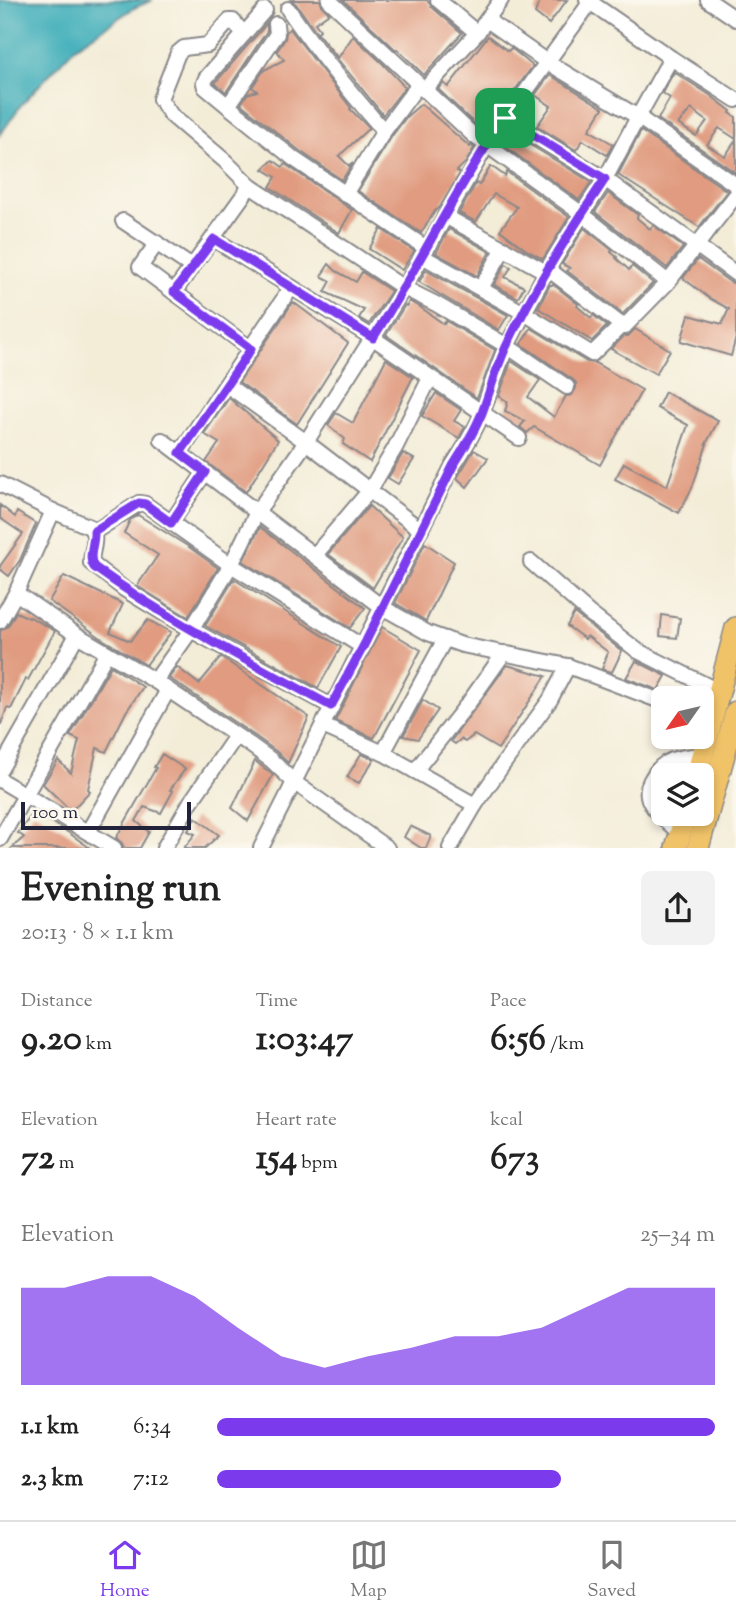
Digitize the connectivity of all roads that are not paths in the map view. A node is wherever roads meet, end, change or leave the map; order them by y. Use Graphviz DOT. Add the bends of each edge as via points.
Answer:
graph roads {
  1 [pos="329,0"];
  2 [pos="438,0"];
  3 [pos="500,0"];
  4 [pos="708,0"];
  5 [pos="590,1"];
  6 [pos="291,4"];
  7 [pos="261,5"];
  8 [pos="736,19"];
  9 [pos="487,20"];
  10 [pos="276,23"];
  11 [pos="477,33"];
  12 [pos="244,34"];
  13 [pos="671,58"];
  14 [pos="547,62"];
  15 [pos="421,88"];
  16 [pos="736,100"];
  17 [pos="228,107"];
  18 [pos="638,117"];
  19 [pos="505,118"];
  20 [pos="384,131"];
  21 [pos="486,145"];
  22 [pos="605,179"];
  23 [pos="736,185"];
  24 [pos="250,186"];
  25 [pos="345,194"];
  26 [pos="736,195"];
  27 [pos="582,214"];
  28 [pos="445,216"];
  29 [pos="123,221"];
  30 [pos="214,239"];
  31 [pos="157,243"];
  32 [pos="695,245"];
  33 [pos="504,248"];
  34 [pos="424,252"];
  35 [pos="192,267"];
  36 [pos="547,271"];
  37 [pos="736,274"];
  38 [pos="668,282"];
  39 [pos="291,288"];
  40 [pos="404,288"];
  41 [pos="481,288"];
  42 [pos="174,292"];
  43 [pos="524,313"];
  44 [pos="624,327"];
  45 [pos="373,338"];
  46 [pos="507,346"];
  47 [pos="251,349"];
  48 [pos="430,378"];
  49 [pos="227,385"];
  50 [pos="567,387"];
  51 [pos="482,412"];
  52 [pos="519,438"];
  53 [pos="162,440"];
  54 [pos="306,442"];
  55 [pos="180,453"];
  56 [pos="205,472"];
  57 [pos="1,486"];
  58 [pos="370,490"];
  59 [pos="53,511"];
  60 [pos="257,512"];
  61 [pos="171,523"];
  62 [pos="421,530"];
  63 [pos="94,531"];
  64 [pos="315,555"];
  65 [pos="531,562"];
  66 [pos="231,565"];
  67 [pos="16,593"];
  68 [pos="382,607"];
  69 [pos="0,621"];
  70 [pos="736,628"];
  71 [pos="191,630"];
  72 [pos="77,635"];
  73 [pos="444,639"];
  74 [pos="363,647"];
  75 [pos="107,653"];
  76 [pos="504,653"];
  77 [pos="568,666"];
  78 [pos="161,685"];
  79 [pos="719,692"];
  80 [pos="651,697"];
  81 [pos="714,703"];
  82 [pos="331,706"];
  83 [pos="736,712"];
  84 [pos="323,726"];
  85 [pos="236,736"];
  86 [pos="383,753"];
  87 [pos="665,763"];
  88 [pos="692,763"];
  89 [pos="0,771"];
  90 [pos="415,771"];
  91 [pos="0,780"];
  92 [pos="651,780"];
  93 [pos="295,782"];
  94 [pos="26,795"];
  95 [pos="651,802"];
  96 [pos="475,805"];
  97 [pos="88,832"];
  98 [pos="0,839"];
  99 [pos="701,847"];
  100 [pos="114,848"];
  101 [pos="164,848"];
  102 [pos="261,848"];
  103 [pos="387,848"];
  104 [pos="450,848"];
  1 -- 15 [label="street"];
  2 -- 11 [label="street"];
  3 -- 9 [label="street"];
  4 -- 8 [label="street"];
  5 -- 13 [label="street"];
  5 -- 14 [label="street"];
  6 -- 10 [label="street"];
  6 -- 20 [label="street" via="307,37"];
  7 -- 10 [label="street"];
  7 -- 12 [label="street"];
  9 -- 11 [label="street"];
  9 -- 14 [label="street"];
  10 -- 17 [label="street" via="277,34"];
  11 -- 15 [label="street"];
  12 -- 17 [label="street" via="204,83"];
  12 -- 24 [label="street" via="229,21 208,45 184,48 160,99"];
  13 -- 16 [label="street"];
  13 -- 18 [label="street"];
  14 -- 18 [label="street"];
  14 -- 19 [label="street"];
  15 -- 20 [label="street"];
  15 -- 21 [label="street"];
  17 -- 25 [label="street"];
  18 -- 22 [label="street"];
  18 -- 23 [label="street"];
  19 -- 21 [label="street"];
  19 -- 22 [label="street"];
  20 -- 25 [label="street"];
  21 -- 27 [label="street"];
  21 -- 28 [label="street"];
  22 -- 27 [label="street"];
  22 -- 32 [label="street"];
  24 -- 30 [label="street"];
  24 -- 40 [label="street"];
  25 -- 34 [label="street"];
  26 -- 32 [label="street"];
  27 -- 36 [label="street"];
  27 -- 38 [label="street"];
  28 -- 33 [label="street"];
  28 -- 34 [label="street"];
  29 -- 31 [label="street"];
  30 -- 35 [label="street"];
  30 -- 39 [label="street"];
  31 -- 35 [label="street"];
  31 -- 42 [label="street" via="140,266"];
  32 -- 37 [label="street"];
  32 -- 38 [label="street"];
  33 -- 36 [label="street"];
  33 -- 41 [label="street"];
  34 -- 40 [label="street"];
  34 -- 41 [label="street"];
  35 -- 42 [label="street"];
  36 -- 43 [label="street"];
  36 -- 44 [label="street"];
  38 -- 44 [label="street"];
  39 -- 45 [label="street"];
  39 -- 47 [label="street"];
  40 -- 45 [label="street"];
  40 -- 46 [label="street"];
  41 -- 43 [label="street"];
  42 -- 47 [label="street"];
  43 -- 44 [label="street" via="592,354"];
  43 -- 46 [label="street"];
  45 -- 48 [label="street"];
  45 -- 54 [label="street"];
  46 -- 50 [label="street"];
  46 -- 51 [label="street"];
  47 -- 49 [label="street"];
  48 -- 51 [label="street"];
  48 -- 58 [label="street"];
  49 -- 54 [label="street"];
  49 -- 55 [label="street"];
  51 -- 52 [label="street"];
  51 -- 62 [label="street"];
  53 -- 55 [label="street"];
  54 -- 58 [label="street"];
  54 -- 60 [label="street"];
  55 -- 56 [label="street"];
  56 -- 60 [label="street"];
  56 -- 61 [label="street"];
  57 -- 59 [label="street"];
  58 -- 62 [label="street"];
  58 -- 64 [label="street"];
  59 -- 63 [label="street"];
  59 -- 67 [label="street"];
  60 -- 64 [label="street"];
  60 -- 66 [label="street"];
  61 -- 63 [label="street" via="139,503"];
  61 -- 66 [label="street"];
  62 -- 68 [label="street"];
  63 -- 71 [label="street" via="94,567"];
  64 -- 68 [label="street"];
  65 -- 79 [label="street" via="639,651"];
  66 -- 71 [label="street"];
  66 -- 74 [label="street"];
  67 -- 69 [label="street"];
  67 -- 72 [label="street"];
  68 -- 73 [label="street"];
  68 -- 74 [label="street"];
  70 -- 79 [label="highway"];
  71 -- 78 [label="street"];
  71 -- 82 [label="street"];
  72 -- 75 [label="street"];
  72 -- 89 [label="street"];
  73 -- 76 [label="street"];
  73 -- 86 [label="street"];
  74 -- 82 [label="street"];
  75 -- 78 [label="street"];
  75 -- 94 [label="street"];
  76 -- 77 [label="street"];
  76 -- 90 [label="street"];
  77 -- 80 [label="street"];
  77 -- 96 [label="street" via="550,700"];
  78 -- 85 [label="street"];
  78 -- 97 [label="street"];
  79 -- 81 [label="highway"];
  82 -- 84 [label="street"];
  83 -- 99 [label="highway"];
  84 -- 86 [label="street"];
  84 -- 93 [label="street"];
  85 -- 93 [label="street"];
  85 -- 101 [label="street"];
  86 -- 90 [label="street"];
  87 -- 88 [label="street" via="676,758"];
  90 -- 96 [label="street"];
  91 -- 94 [label="street"];
  92 -- 95 [label="street"];
  93 -- 102 [label="street"];
  93 -- 103 [label="street"];
  94 -- 97 [label="street"];
  94 -- 98 [label="street"];
  96 -- 104 [label="street"];
  97 -- 100 [label="street"];
}
